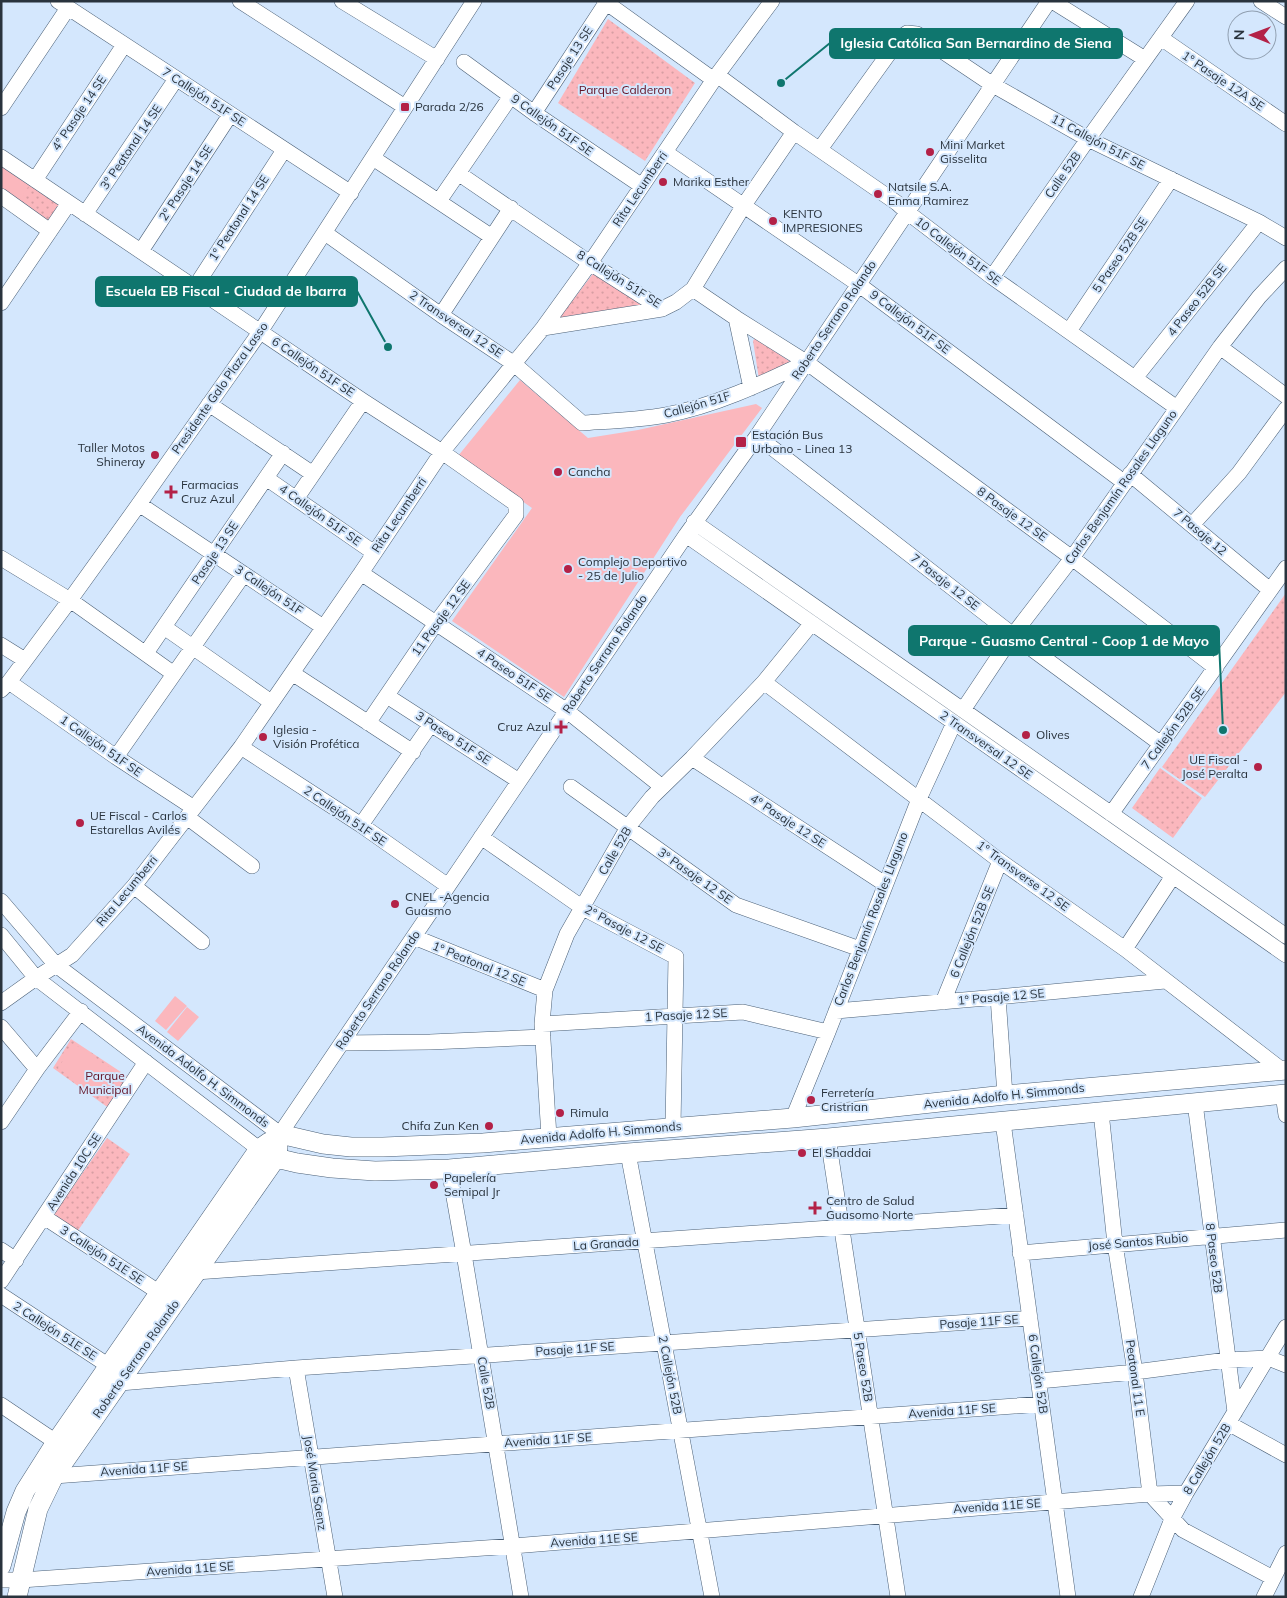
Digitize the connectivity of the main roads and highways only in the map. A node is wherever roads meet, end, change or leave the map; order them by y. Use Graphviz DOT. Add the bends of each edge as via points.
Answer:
graph roads {
  1 [pos="1284,1070"];
  2 [pos="1284,1094"];
  3 [pos="280,1134"];
  4 [pos="259,1149"];
  5 [pos="276,1158"];
  6 [pos="16,1512"];
  7 [pos="1,1525"];
  8 [pos="1,1566"];
  9 [pos="19,1588"];
  1 -- 3 [label="main road, Avenida Adolfo H. Simmonds" via="793,1118 483,1143 383,1147 323,1144"];
  2 -- 5 [label="main road, Avenida Adolfo H. Simmonds" via="828,1138 449,1169 375,1171"];
  3 -- 4 [label="main road, Roberto Serrano Rolando"];
  3 -- 5 [label="main road, Roberto Serrano Rolando"];
  4 -- 5 [label="main road, Avenida Adolfo H. Simmonds"];
  4 -- 6 [label="main road, Roberto Serrano Rolando" via="56,1442 25,1491"];
  5 -- 9 [label="main road, Roberto Serrano Rolando" via="54,1476 38,1509"];
  6 -- 7 [label="main road"];
  6 -- 8 [label="main road, Roberto Serrano Rolando"];
}
